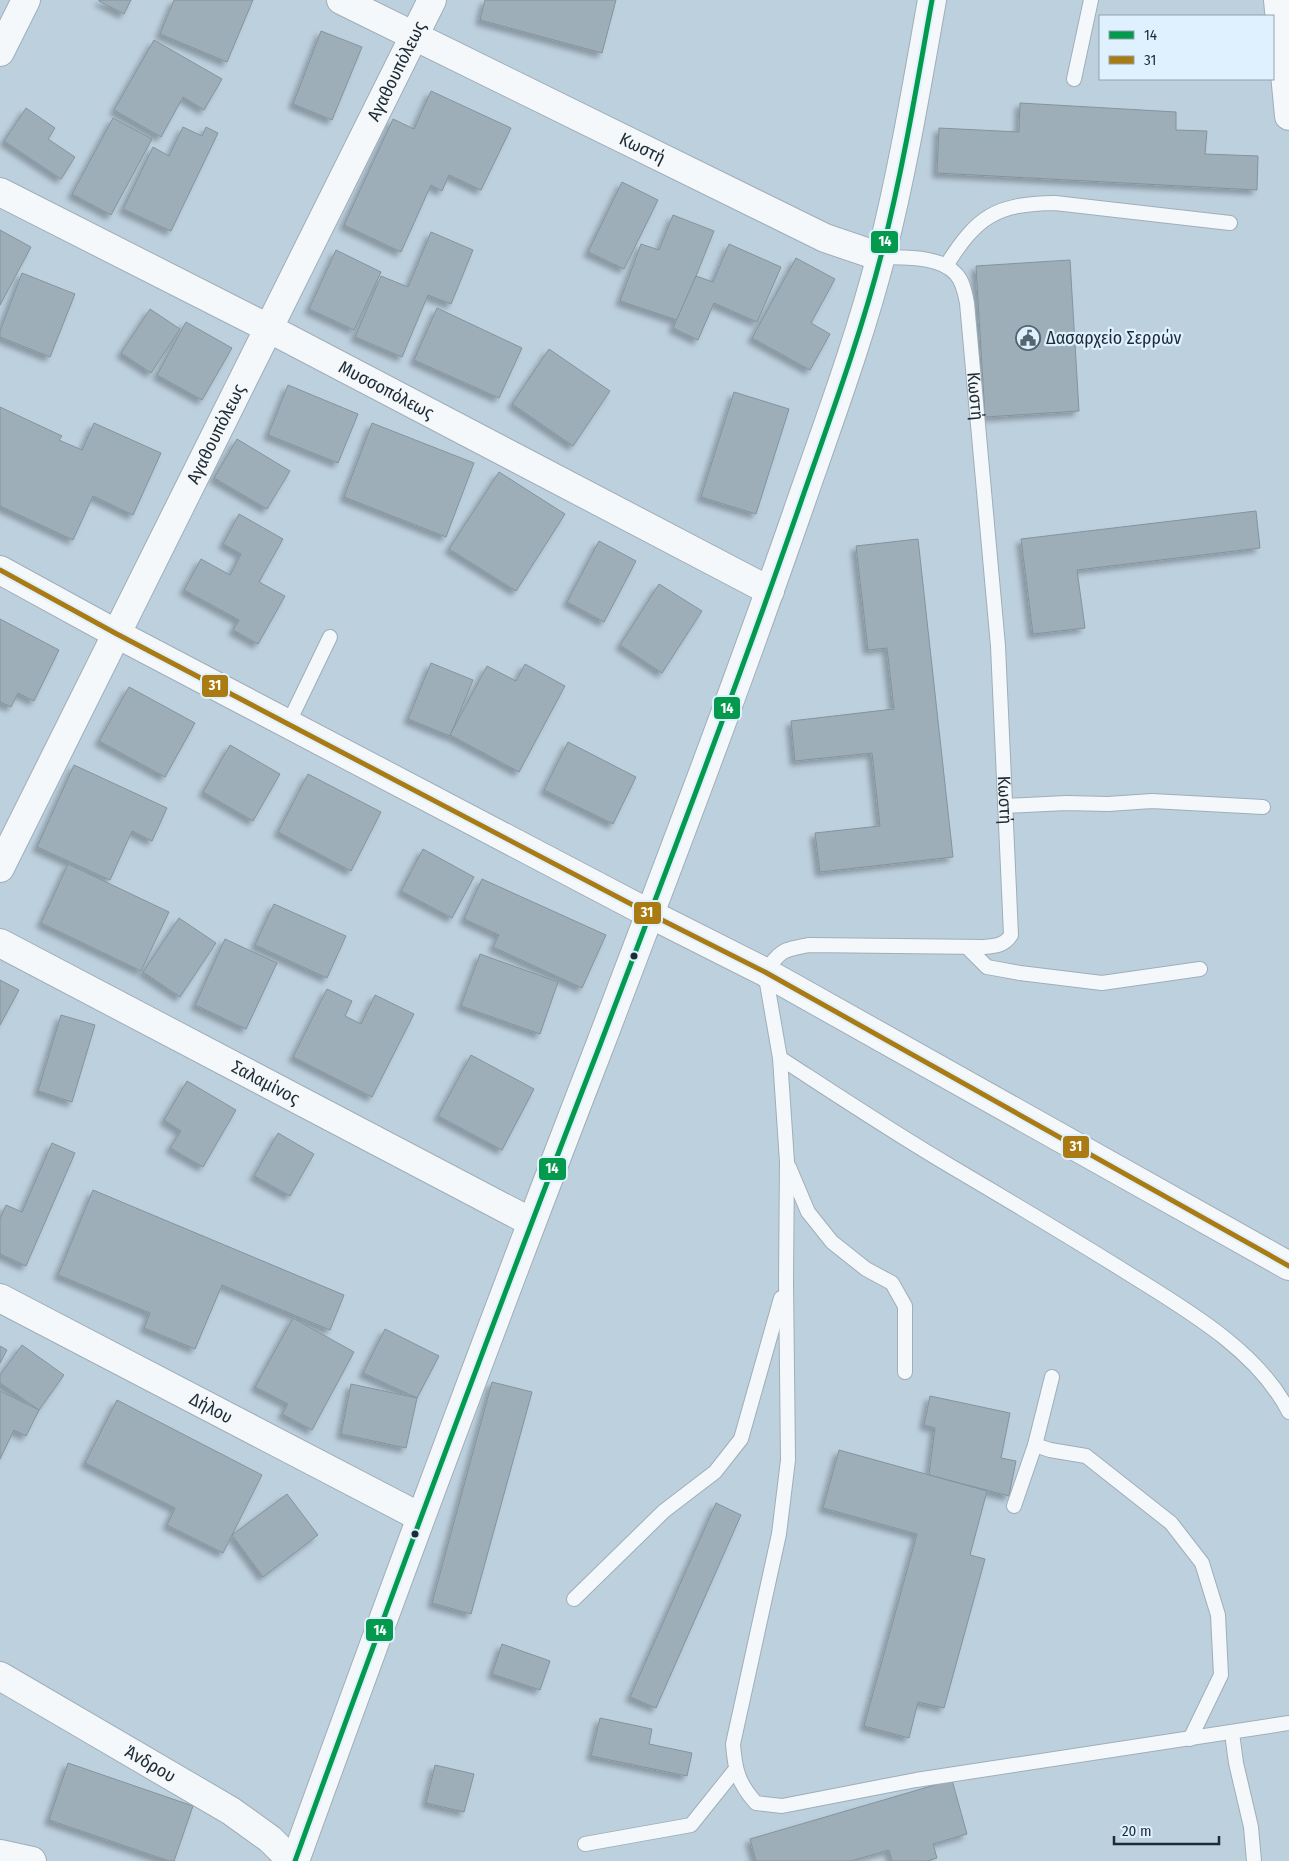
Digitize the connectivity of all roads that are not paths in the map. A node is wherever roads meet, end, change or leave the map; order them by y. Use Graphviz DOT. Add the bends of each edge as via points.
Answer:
graph roads {
  1 [pos="26,0"];
  2 [pos="340,0"];
  3 [pos="432,0"];
  4 [pos="932,0"];
  5 [pos="1091,0"];
  6 [pos="1278,0"];
  7 [pos="414,36"];
  8 [pos="0,52"];
  9 [pos="1074,79"];
  10 [pos="1289,116"];
  11 [pos="0,192"];
  12 [pos="1230,223"];
  13 [pos="881,257"];
  14 [pos="946,266"];
  15 [pos="270,329"];
  16 [pos="0,570"];
  17 [pos="770,591"];
  18 [pos="115,634"];
  19 [pos="330,637"];
  20 [pos="288,724"];
  21 [pos="1005,806"];
  22 [pos="1263,807"];
  23 [pos="0,868"];
  24 [pos="650,914"];
  25 [pos="0,944"];
  26 [pos="967,947"];
  27 [pos="1200,969"];
  28 [pos="765,972"];
  29 [pos="780,1058"];
  30 [pos="787,1162"];
  31 [pos="531,1222"];
  32 [pos="1289,1266"];
  33 [pos="786,1282"];
  34 [pos="0,1298"];
  35 [pos="905,1372"];
  36 [pos="1052,1377"];
  37 [pos="1289,1412"];
  38 [pos="1035,1445"];
  39 [pos="1014,1506"];
  40 [pos="420,1517"];
  41 [pos="574,1598"];
  42 [pos="0,1676"];
  43 [pos="1289,1723"];
  44 [pos="1232,1733"];
  45 [pos="1190,1739"];
  46 [pos="735,1770"];
  47 [pos="585,1844"];
  48 [pos="0,1854"];
  49 [pos="32,1861"];
  50 [pos="294,1861"];
  51 [pos="1254,1861"];
  1 -- 8 [label="street"];
  2 -- 7 [label="street, Κωστή"];
  3 -- 7 [label="street, Αγαθουπόλεως"];
  4 -- 13 [label="street"];
  5 -- 9 [label="lane"];
  6 -- 10 [label="street"];
  7 -- 13 [label="street, Κωστή" via="824,238"];
  7 -- 15 [label="street, Αγαθουπόλεως"];
  11 -- 15 [label="street, Μυσσοπόλεως"];
  12 -- 14 [label="lane" via="1033,203 998,211 982,220 961,242"];
  13 -- 14 [label="lane, Κωστή"];
  13 -- 17 [label="street" via="853,352"];
  14 -- 21 [label="lane, Κωστή" via="961,281 967,303 998,646"];
  15 -- 17 [label="street, Μυσσοπόλεως"];
  15 -- 18 [label="street, Αγαθουπόλεως"];
  16 -- 18 [label="street"];
  17 -- 24 [label="street"];
  18 -- 20 [label="street"];
  18 -- 23 [label="street, Αγαθουπόλεως"];
  19 -- 20 [label="lane"];
  20 -- 24 [label="street"];
  21 -- 22 [label="lane" via="1152,801"];
  21 -- 26 [label="lane, Κωστή" via="1011,935 994,947"];
  24 -- 28 [label="street"];
  24 -- 31 [label="street"];
  25 -- 31 [label="street, Σαλαμίνος"];
  26 -- 27 [label="lane" via="987,967 1102,983"];
  26 -- 28 [label="lane, Κωστή" via="809,945 779,953"];
  28 -- 29 [label="lane"];
  28 -- 32 [label="street"];
  29 -- 30 [label="lane"];
  29 -- 37 [label="lane" via="905,1139 1178,1305 1230,1343 1257,1368"];
  30 -- 33 [label="lane"];
  30 -- 35 [label="lane" via="808,1212 832,1242 866,1269 892,1284 905,1306"];
  31 -- 40 [label="street"];
  33 -- 41 [label="lane" via="741,1439 715,1472 664,1511"];
  33 -- 46 [label="lane" via="788,1460 779,1534 733,1744"];
  34 -- 40 [label="street, Δήλου"];
  36 -- 38 [label="lane"];
  38 -- 39 [label="lane"];
  38 -- 45 [label="lane" via="1086,1456 1171,1523 1202,1563 1218,1615 1221,1675"];
  40 -- 50 [label="street"];
  42 -- 50 [label="street, Άνδρου" via="232,1811"];
  43 -- 44 [label="lane"];
  44 -- 45 [label="lane"];
  44 -- 51 [label="lane" via="1251,1827"];
  45 -- 46 [label="lane" via="916,1780 782,1806 756,1803 744,1790"];
  46 -- 47 [label="lane" via="691,1825"];
  48 -- 49 [label="street"];
}
